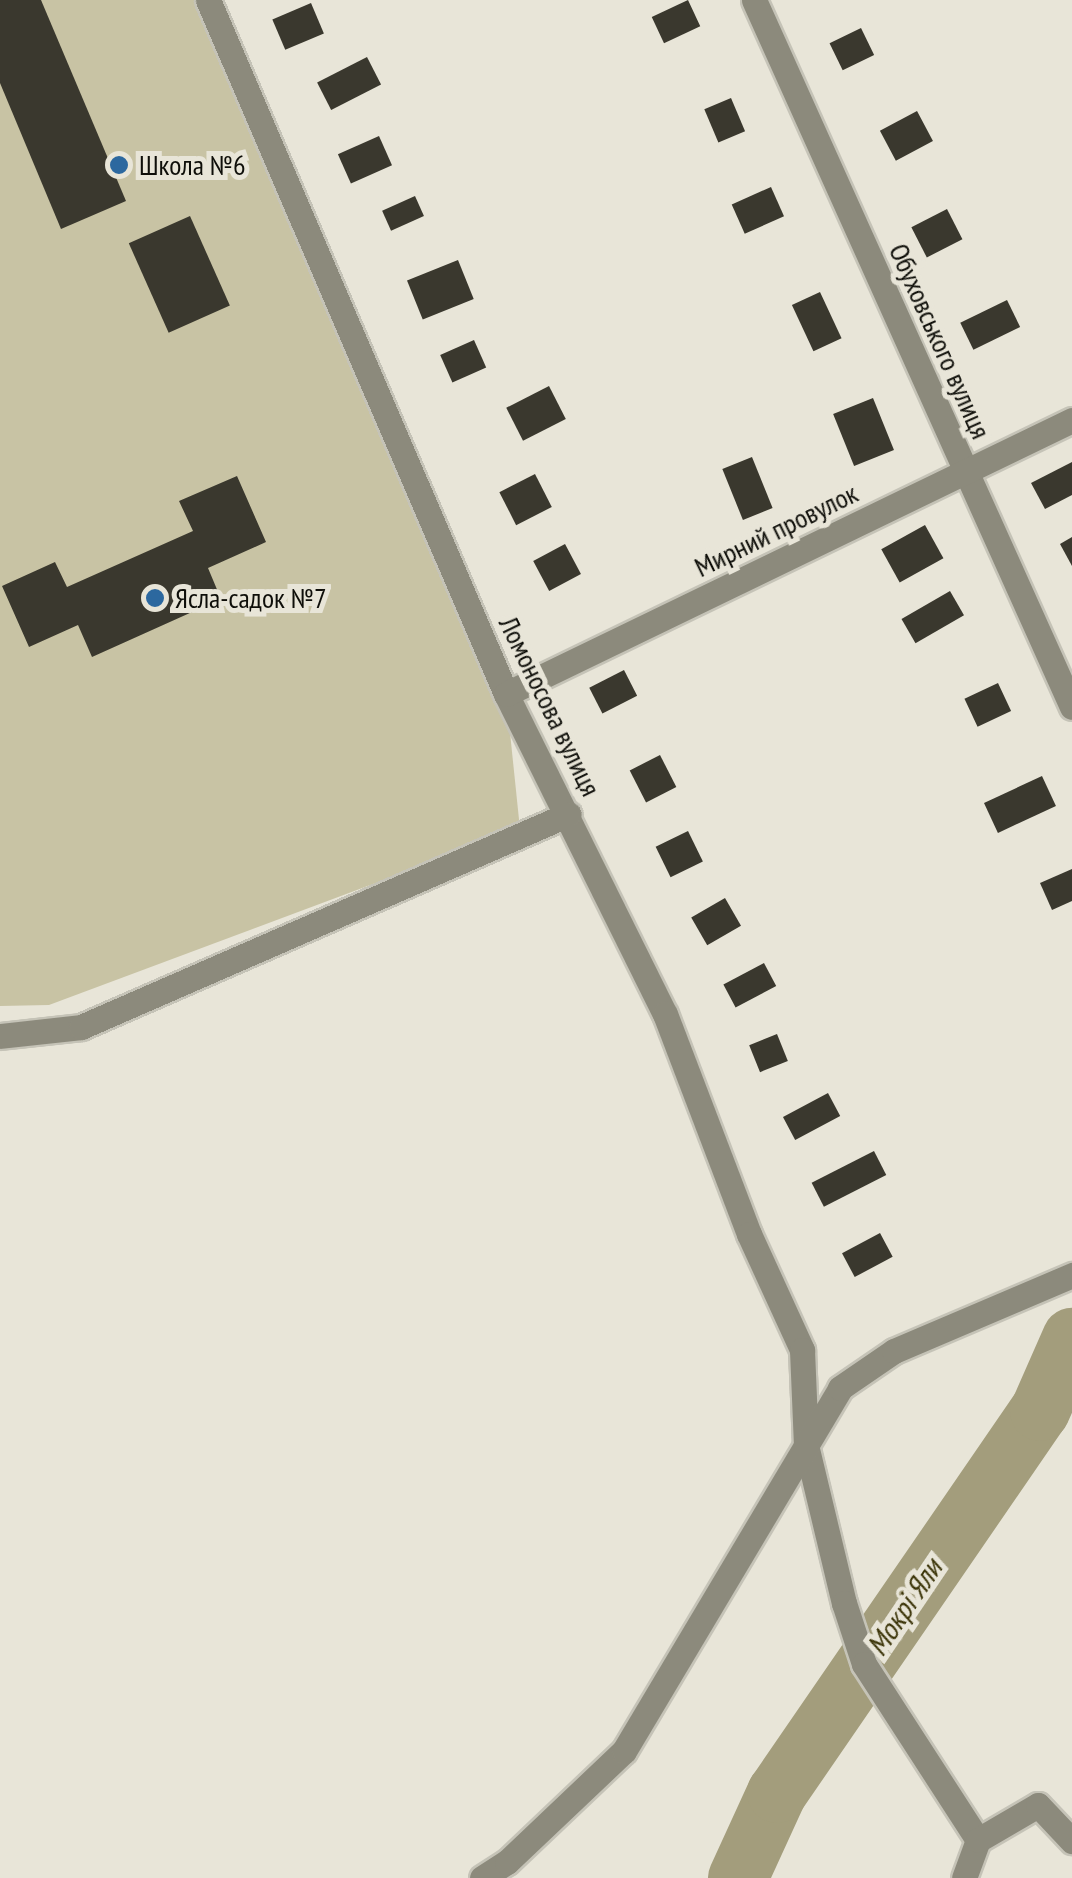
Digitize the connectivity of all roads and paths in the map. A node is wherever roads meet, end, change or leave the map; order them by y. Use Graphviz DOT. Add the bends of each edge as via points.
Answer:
graph roads {
  1 [pos="208,0"];
  2 [pos="754,0"];
  3 [pos="1072,420"];
  4 [pos="966,472"];
  5 [pos="506,694"];
  6 [pos="1072,706"];
  7 [pos="569,814"];
  8 [pos="0,1036"];
  9 [pos="1072,1274"];
  10 [pos="806,1444"];
  11 [pos="978,1840"];
  12 [pos="1072,1841"];
  13 [pos="482,1878"];
  14 [pos="964,1878"];
  1 -- 5 [label="street, Ломоносова вулиця"];
  2 -- 4 [label="street, Обуховського вулиця"];
  3 -- 4 [label="street, Мирний провулок"];
  4 -- 5 [label="street, Мирний провулок"];
  4 -- 6 [label="street, Обуховського вулиця"];
  5 -- 7 [label="street, Ломоносова вулиця"];
  7 -- 8 [label="street" via="81,1026"];
  7 -- 10 [label="street, Ломоносова вулиця" via="666,1014 749,1234 802,1350"];
  9 -- 10 [label="street" via="894,1351 840,1388"];
  10 -- 11 [label="street, Ломоносова вулиця" via="864,1664"];
  10 -- 13 [label="street" via="624,1751"];
  11 -- 12 [label="street" via="1038,1805"];
  11 -- 14 [label="street"];
}
